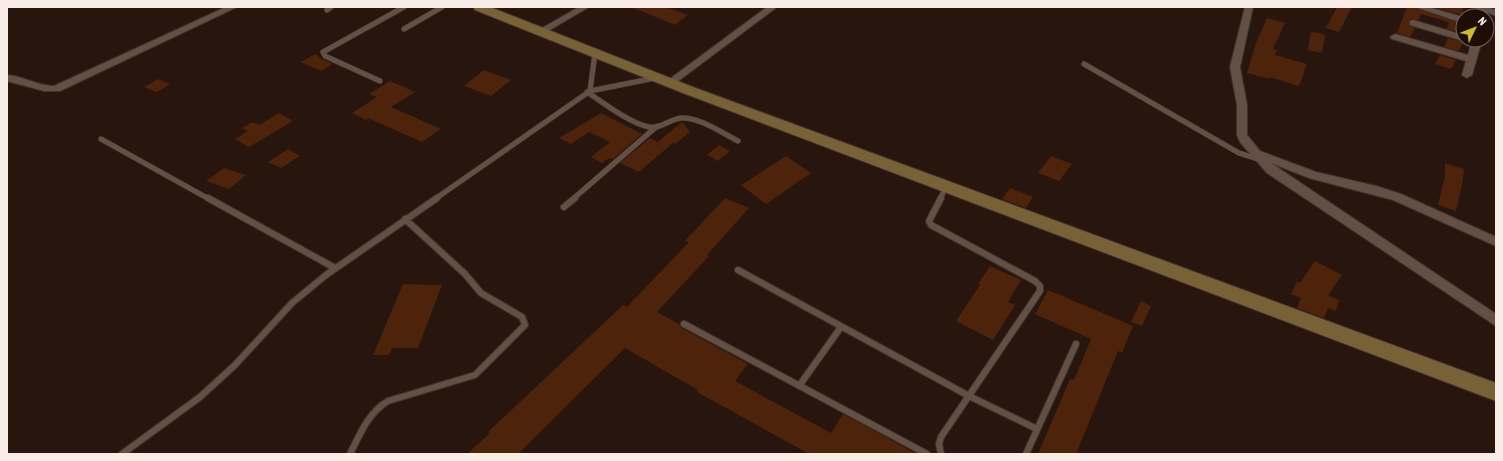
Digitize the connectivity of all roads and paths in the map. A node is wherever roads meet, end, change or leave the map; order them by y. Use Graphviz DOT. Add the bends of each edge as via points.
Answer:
graph roads {
  1 [pos="233,7"];
  2 [pos="404,7"];
  3 [pos="442,7"];
  4 [pos="479,7"];
  5 [pos="585,7"];
  6 [pos="773,7"];
  7 [pos="1249,7"];
  8 [pos="1419,7"];
  9 [pos="1455,18"];
  10 [pos="1413,23"];
  11 [pos="404,29"];
  12 [pos="540,32"];
  13 [pos="1455,36"];
  14 [pos="1395,37"];
  15 [pos="1473,48"];
  16 [pos="595,53"];
  17 [pos="1471,59"];
  18 [pos="1084,64"];
  19 [pos="1467,75"];
  20 [pos="7,78"];
  21 [pos="380,81"];
  22 [pos="663,81"];
  23 [pos="588,91"];
  24 [pos="656,127"];
  25 [pos="101,139"];
  26 [pos="738,141"];
  27 [pos="1258,157"];
  28 [pos="946,187"];
  29 [pos="564,207"];
  30 [pos="405,220"];
  31 [pos="1496,242"];
  32 [pos="335,268"];
  33 [pos="738,270"];
  34 [pos="1496,321"];
  35 [pos="684,324"];
  36 [pos="841,327"];
  37 [pos="1076,344"];
  38 [pos="799,386"];
  39 [pos="1496,392"];
  40 [pos="969,396"];
  41 [pos="1037,429"];
  42 [pos="122,454"];
  43 [pos="350,454"];
  44 [pos="927,454"];
  45 [pos="941,454"];
  46 [pos="1026,454"];
  1 -- 20 [label="street" via="56,89 50,90 20,79"];
  2 -- 21 [label="lane" via="323,52 325,56"];
  3 -- 11 [label="lane"];
  4 -- 12 [label="main road"];
  5 -- 12 [label="street"];
  6 -- 22 [label="street"];
  7 -- 27 [label="street" via="1234,67 1242,105 1242,135"];
  8 -- 9 [label="street"];
  10 -- 13 [label="street"];
  12 -- 16 [label="main road"];
  14 -- 17 [label="street"];
  15 -- 17 [label="street"];
  16 -- 22 [label="main road"];
  16 -- 23 [label="lane"];
  17 -- 19 [label="street"];
  18 -- 27 [label="lane" via="1244,155"];
  22 -- 23 [label="lane"];
  22 -- 28 [label="main road"];
  23 -- 24 [label="lane" via="643,125"];
  23 -- 30 [label="lane"];
  24 -- 26 [label="lane" via="686,118"];
  24 -- 29 [label="lane"];
  25 -- 32 [label="lane"];
  27 -- 31 [label="street" via="1313,175 1397,197"];
  27 -- 34 [label="street" via="1271,170"];
  28 -- 39 [label="main road"];
  28 -- 40 [label="lane" via="929,221 931,225 1040,286 1040,291"];
  30 -- 32 [label="lane"];
  30 -- 43 [label="lane" via="465,274 475,288 522,317 525,325 475,375 379,405"];
  32 -- 42 [label="lane" via="292,303 235,365 200,397"];
  33 -- 36 [label="lane"];
  35 -- 38 [label="lane"];
  36 -- 38 [label="lane"];
  36 -- 40 [label="lane"];
  37 -- 41 [label="lane"];
  38 -- 44 [label="lane"];
  40 -- 41 [label="lane"];
  40 -- 45 [label="lane" via="941,437"];
  41 -- 46 [label="lane"];
}
